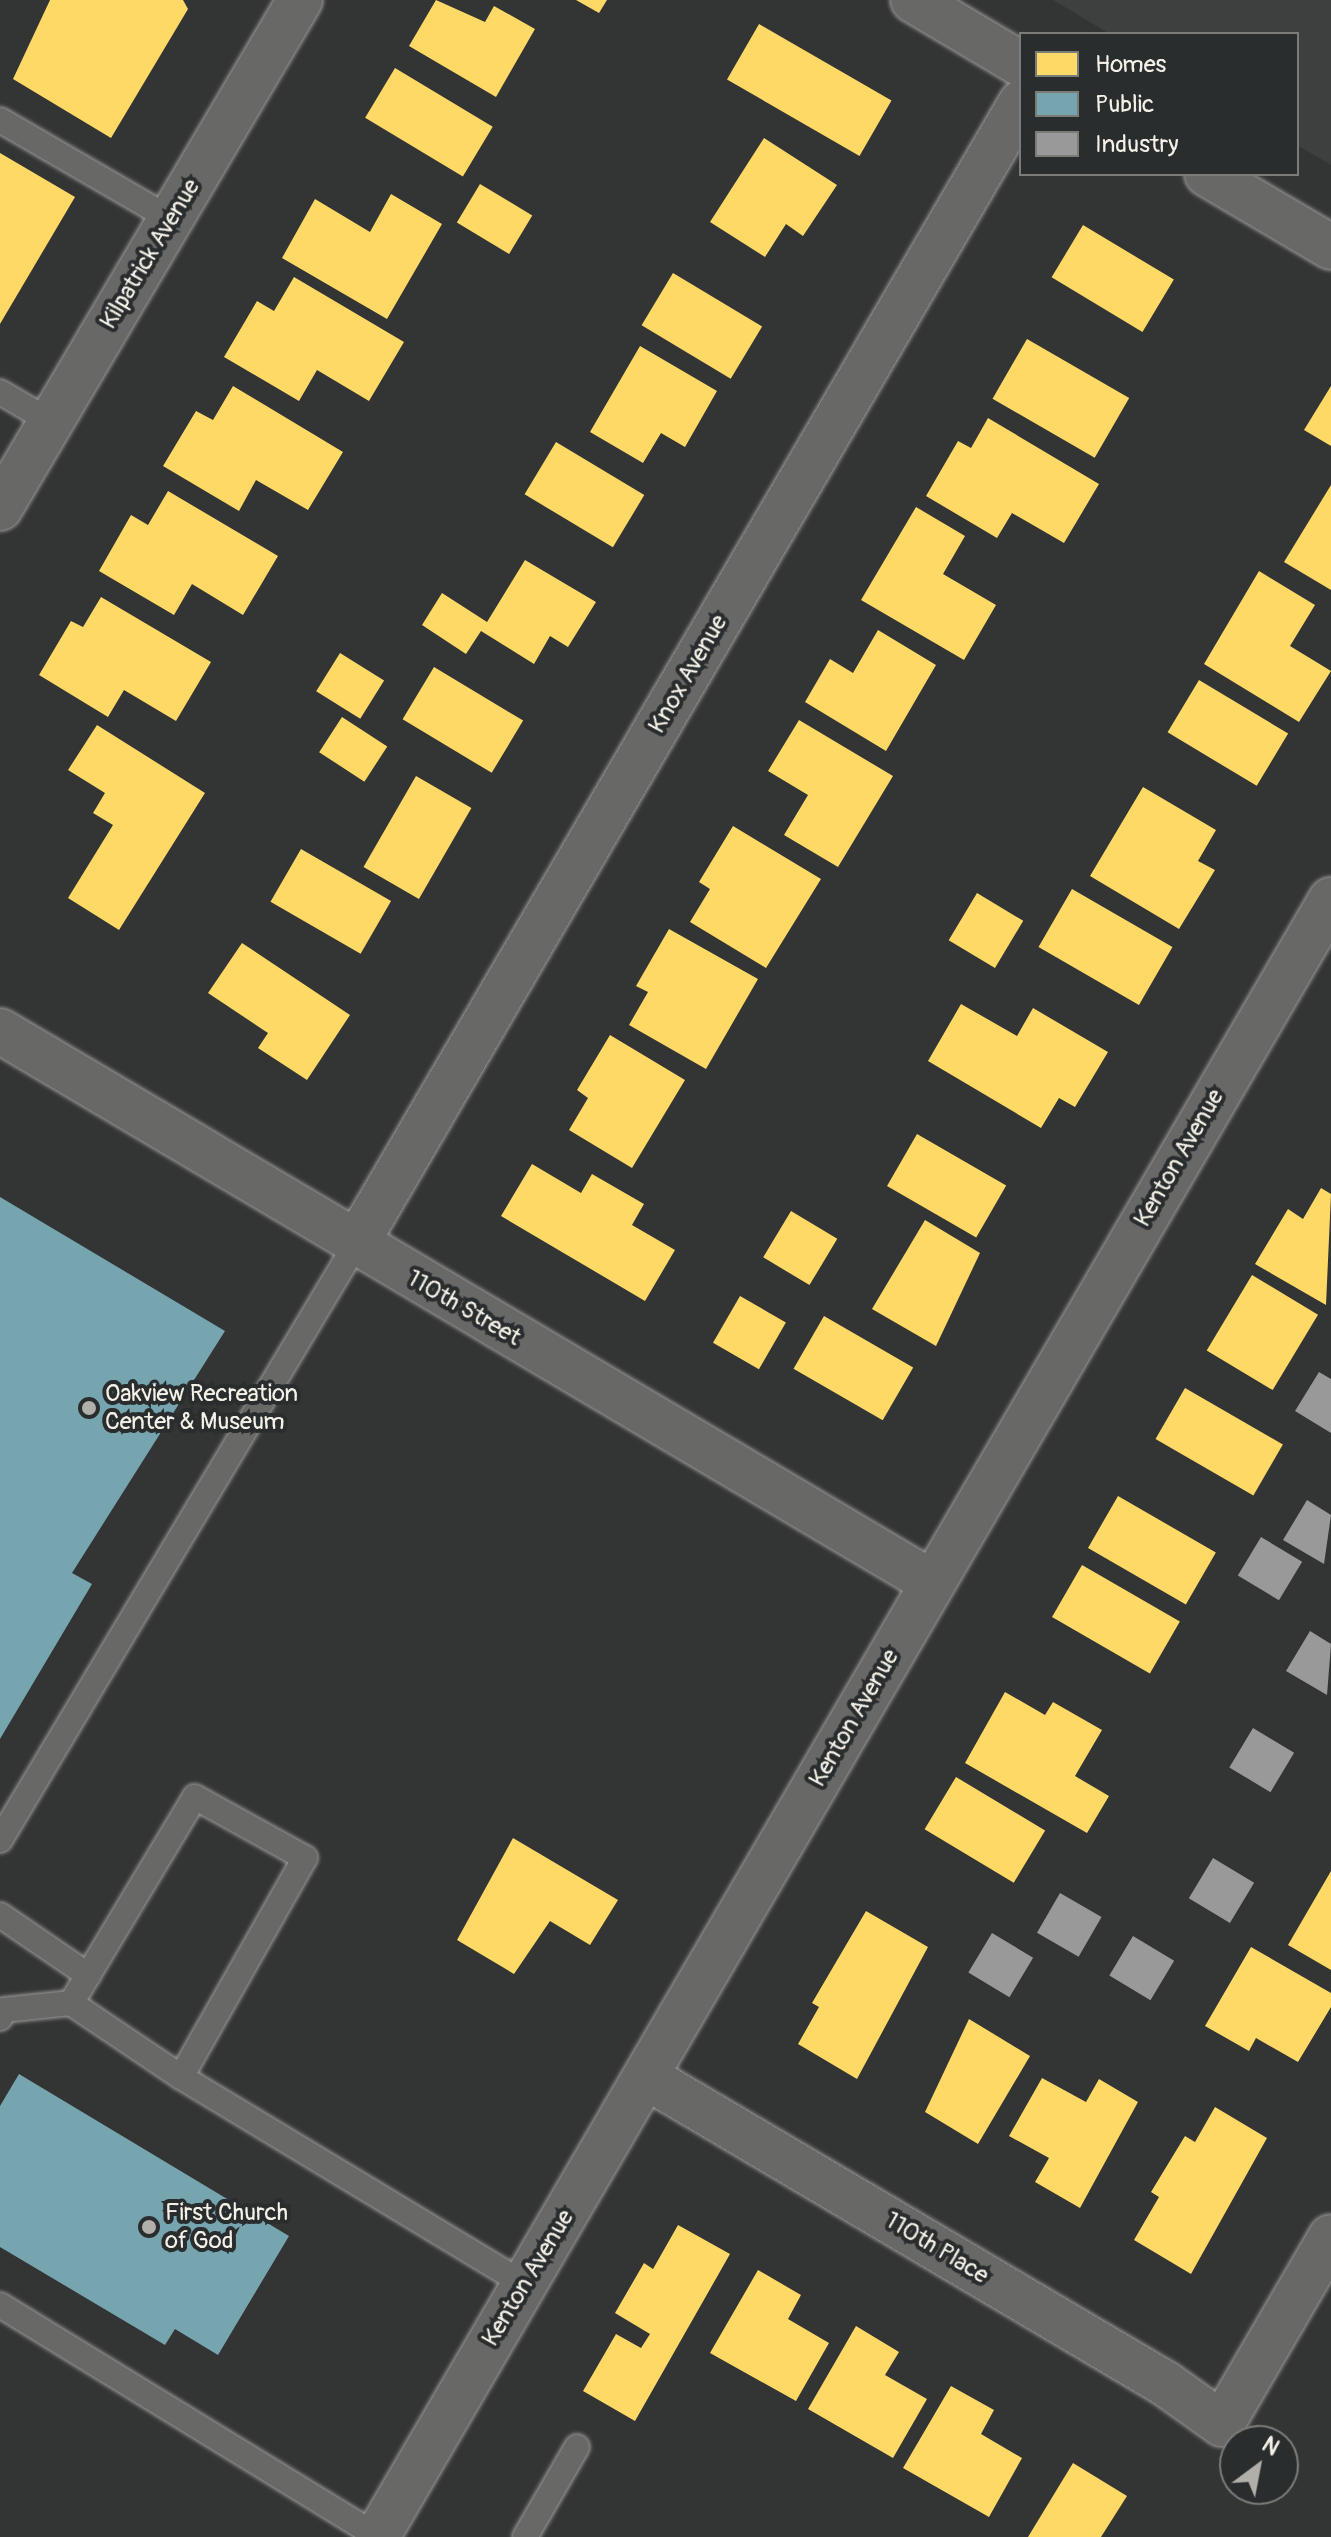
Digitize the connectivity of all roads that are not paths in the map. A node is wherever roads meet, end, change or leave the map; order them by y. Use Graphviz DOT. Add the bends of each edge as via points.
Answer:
graph roads {
  1 [pos="913,0"];
  2 [pos="298,1"];
  3 [pos="1019,63"];
  4 [pos="1019,106"];
  5 [pos="0,120"];
  6 [pos="1210,176"];
  7 [pos="171,219"];
  8 [pos="1331,247"];
  9 [pos="0,392"];
  10 [pos="51,422"];
  11 [pos="0,508"];
  12 [pos="1331,900"];
  13 [pos="0,1031"];
  14 [pos="356,1244"];
  15 [pos="931,1582"];
  16 [pos="0,1840"];
  17 [pos="0,1915"];
  18 [pos="88,1975"];
  19 [pos="71,2003"];
  20 [pos="0,2018"];
  21 [pos="181,2077"];
  22 [pos="648,2078"];
  23 [pos="1331,2237"];
  24 [pos="523,2283"];
  25 [pos="0,2305"];
  26 [pos="577,2447"];
  27 [pos="378,2537"];
  28 [pos="525,2537"];
  1 -- 3 [label="street"];
  2 -- 7 [label="street, Kilpatrick Avenue"];
  4 -- 14 [label="street, Knox Avenue"];
  5 -- 7 [label="lane"];
  6 -- 8 [label="street"];
  7 -- 10 [label="street, Kilpatrick Avenue"];
  9 -- 10 [label="lane"];
  10 -- 11 [label="street, Kilpatrick Avenue"];
  12 -- 15 [label="street, Kenton Avenue"];
  13 -- 14 [label="street, 110th Street"];
  14 -- 15 [label="street, 110th Street"];
  14 -- 16 [label="lane"];
  15 -- 22 [label="street, Kenton Avenue"];
  17 -- 18 [label="lane"];
  18 -- 19 [label="lane"];
  18 -- 21 [label="lane" via="195,1797 305,1858"];
  19 -- 20 [label="lane" via="4,2010"];
  19 -- 21 [label="lane"];
  21 -- 24 [label="lane"];
  22 -- 23 [label="street, 110th Place" via="1166,2384 1222,2424"];
  22 -- 24 [label="street, Kenton Avenue"];
  24 -- 27 [label="street, Kenton Avenue"];
  25 -- 27 [label="lane"];
  26 -- 28 [label="lane"];
}
